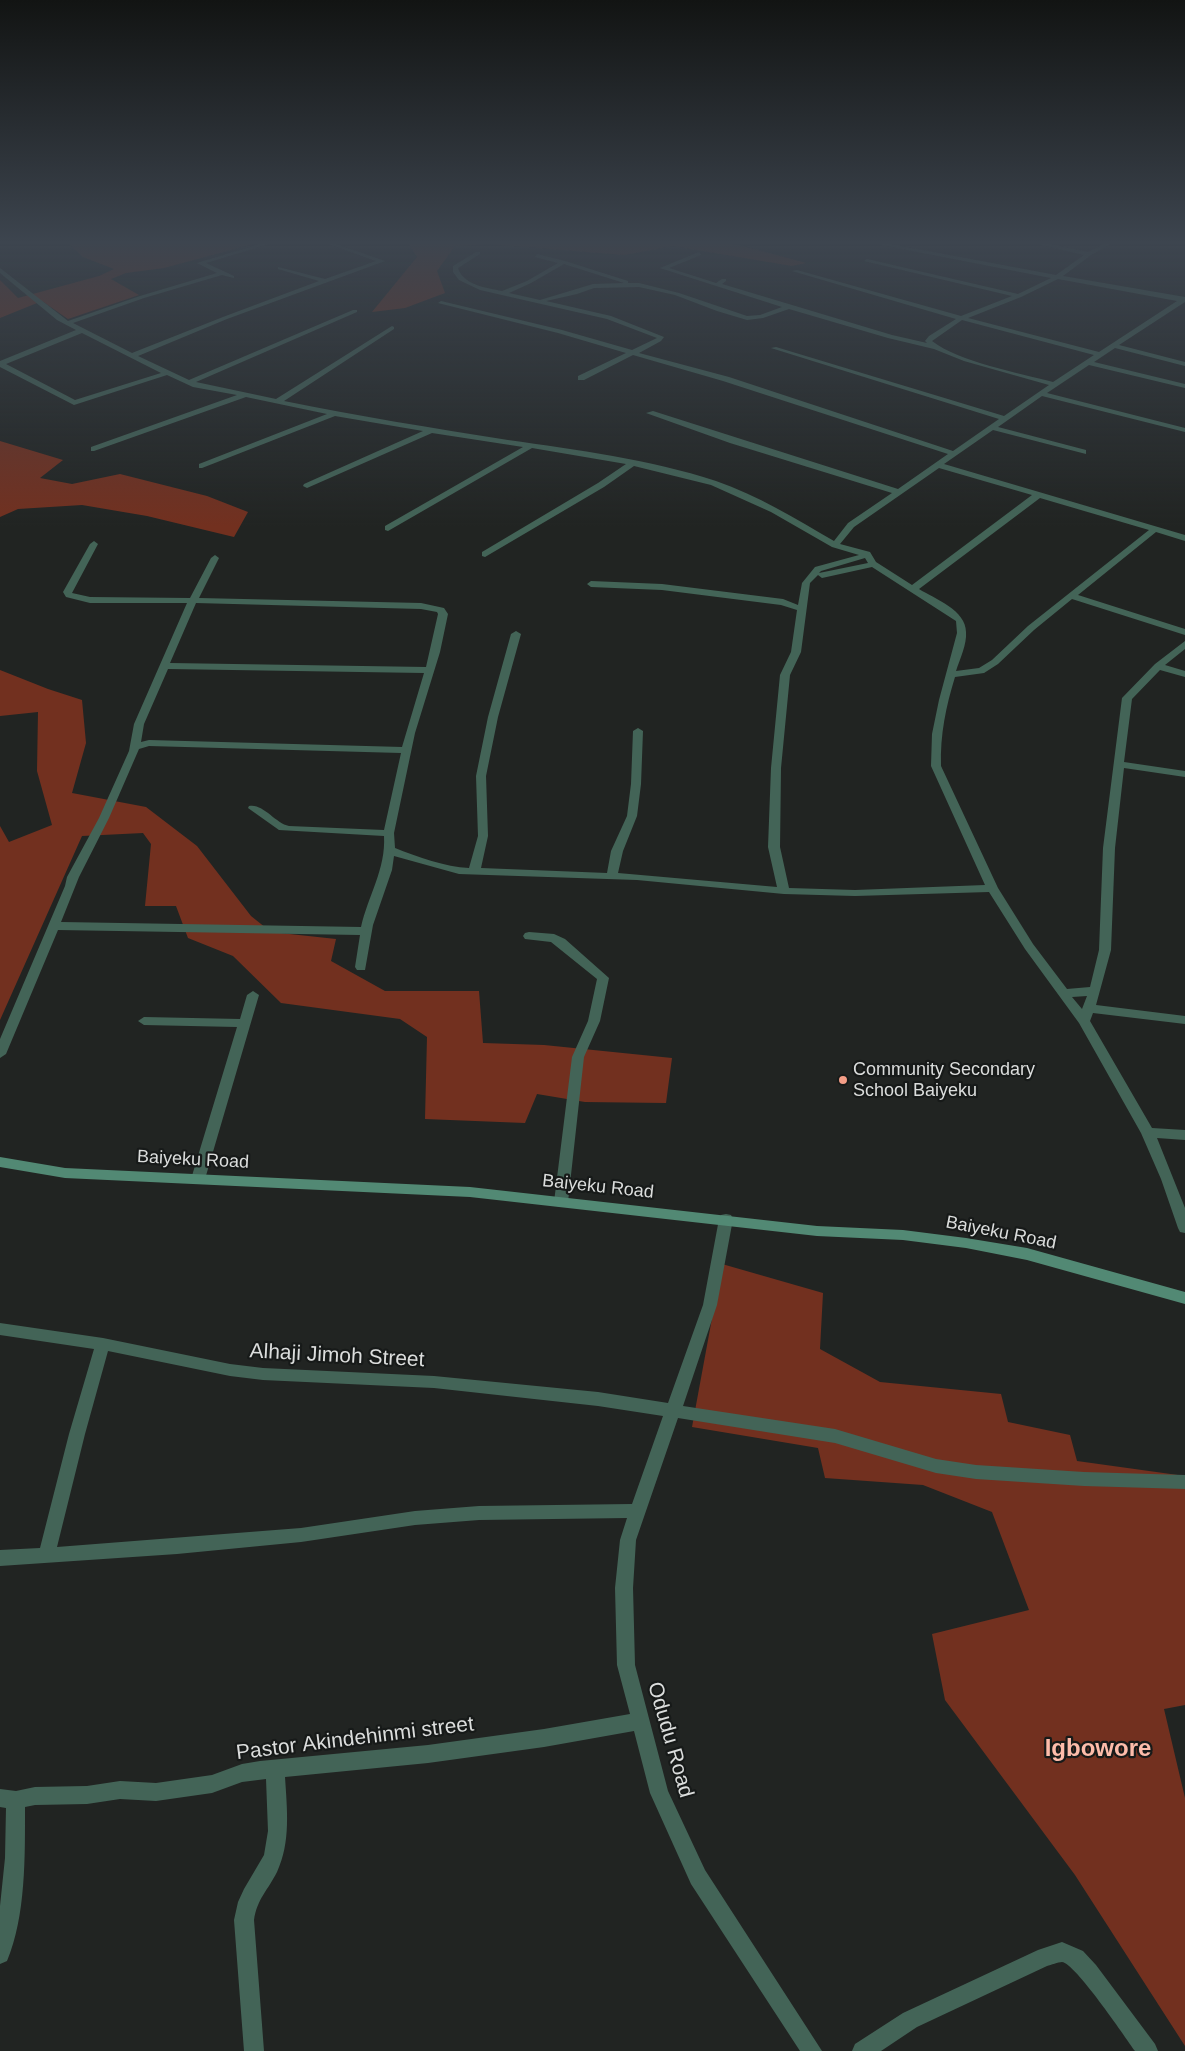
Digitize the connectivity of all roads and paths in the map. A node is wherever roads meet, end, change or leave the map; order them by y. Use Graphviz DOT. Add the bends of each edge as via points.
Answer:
graph roads {
  1 [pos="69,336"];
  2 [pos="94,336"];
  3 [pos="180,336"];
  4 [pos="298,336"];
  5 [pos="380,336"];
  6 [pos="573,336"];
  7 [pos="660,336"];
  8 [pos="886,336"];
  9 [pos="933,336"];
  10 [pos="1028,336"];
  11 [pos="1130,336"];
  12 [pos="1115,346"];
  13 [pos="774,348"];
  14 [pos="934,348"];
  15 [pos="632,353"];
  16 [pos="1101,355"];
  17 [pos="132,356"];
  18 [pos="1089,363"];
  19 [pos="0,364"];
  20 [pos="1185,364"];
  21 [pos="167,373"];
  22 [pos="581,378"];
  23 [pos="190,382"];
  24 [pos="1055,385"];
  25 [pos="1185,386"];
  26 [pos="248,394"];
  27 [pos="1042,394"];
  28 [pos="278,401"];
  29 [pos="335,413"];
  30 [pos="650,413"];
  31 [pos="1006,419"];
  32 [pos="993,428"];
  33 [pos="1185,430"];
  34 [pos="430,431"];
  35 [pos="531,445"];
  36 [pos="94,449"];
  37 [pos="1083,452"];
  38 [pos="955,454"];
  39 [pos="632,463"];
  40 [pos="938,465"];
  41 [pos="202,466"];
  42 [pos="306,486"];
  43 [pos="898,492"];
  44 [pos="1038,495"];
  45 [pos="388,528"];
  46 [pos="1155,530"];
  47 [pos="1185,538"];
  48 [pos="94,544"];
  49 [pos="835,545"];
  50 [pos="485,554"];
  51 [pos="867,554"];
  52 [pos="215,558"];
  53 [pos="873,564"];
  54 [pos="809,578"];
  55 [pos="591,584"];
  56 [pos="914,588"];
  57 [pos="1071,596"];
  58 [pos="804,597"];
  59 [pos="783,602"];
  60 [pos="192,603"];
  61 [pos="802,609"];
  62 [pos="1185,632"];
  63 [pos="516,634"];
  64 [pos="1185,644"];
  65 [pos="164,666"];
  66 [pos="1158,666"];
  67 [pos="430,670"];
  68 [pos="952,674"];
  69 [pos="1185,674"];
  70 [pos="638,731"];
  71 [pos="136,742"];
  72 [pos="406,750"];
  73 [pos="1118,764"];
  74 [pos="1185,774"];
  75 [pos="253,808"];
  76 [pos="389,833"];
  77 [pos="390,850"];
  78 [pos="474,872"];
  79 [pos="612,876"];
  80 [pos="992,888"];
  81 [pos="784,891"];
  82 [pos="55,926"];
  83 [pos="366,931"];
  84 [pos="529,936"];
  85 [pos="361,967"];
  86 [pos="1095,991"];
  87 [pos="1065,993"];
  88 [pos="253,995"];
  89 [pos="1090,1008"];
  90 [pos="1185,1020"];
  91 [pos="144,1021"];
  92 [pos="1084,1021"];
  93 [pos="244,1023"];
  94 [pos="0,1054"];
  95 [pos="1148,1133"];
  96 [pos="1185,1135"];
  97 [pos="0,1162"];
  98 [pos="198,1179"];
  99 [pos="561,1202"];
  100 [pos="726,1219"];
  101 [pos="1185,1228"];
  102 [pos="1185,1298"];
  103 [pos="0,1329"];
  104 [pos="103,1344"];
  105 [pos="675,1410"];
  106 [pos="1185,1482"];
  107 [pos="638,1511"];
  108 [pos="47,1554"];
  109 [pos="0,1558"];
  110 [pos="640,1720"];
  111 [pos="275,1769"];
  112 [pos="8,1799"];
  113 [pos="0,1954"];
  114 [pos="254,2051"];
  115 [pos="812,2051"];
  116 [pos="862,2051"];
  117 [pos="1148,2051"];
  1 -- 19 [label="street"];
  2 -- 17 [label="street"];
  3 -- 17 [label="street"];
  4 -- 23 [label="street"];
  5 -- 28 [label="street"];
  6 -- 15 [label="street"];
  7 -- 15 [label="street" via="659,340"];
  8 -- 14 [label="street"];
  9 -- 14 [label="street" via="928,341"];
  10 -- 16 [label="street"];
  11 -- 12 [label="street"];
  12 -- 16 [label="street"];
  12 -- 20 [label="street"];
  13 -- 31 [label="street"];
  14 -- 24 [label="street"];
  15 -- 22 [label="street"];
  15 -- 38 [label="street" via="726,379"];
  16 -- 18 [label="street"];
  17 -- 21 [label="street"];
  18 -- 24 [label="street"];
  18 -- 25 [label="street"];
  19 -- 21 [label="street" via="74,403"];
  21 -- 23 [label="street"];
  23 -- 26 [label="street"];
  24 -- 27 [label="street"];
  26 -- 28 [label="street"];
  26 -- 36 [label="street"];
  27 -- 31 [label="street"];
  27 -- 33 [label="street"];
  28 -- 29 [label="street"];
  29 -- 34 [label="street"];
  29 -- 41 [label="street"];
  30 -- 43 [label="street"];
  31 -- 32 [label="street"];
  32 -- 37 [label="street"];
  32 -- 38 [label="street"];
  34 -- 35 [label="street"];
  34 -- 42 [label="street"];
  35 -- 39 [label="street"];
  35 -- 45 [label="street"];
  38 -- 40 [label="street"];
  39 -- 49 [label="street" via="714,483 774,510"];
  39 -- 50 [label="street"];
  40 -- 43 [label="street"];
  40 -- 44 [label="street"];
  43 -- 49 [label="street" via="851,525"];
  44 -- 46 [label="street"];
  44 -- 56 [label="street"];
  46 -- 47 [label="street"];
  46 -- 57 [label="street"];
  48 -- 60 [label="street" via="67,592 69,595 90,600"];
  49 -- 51 [label="street"];
  51 -- 53 [label="street"];
  51 -- 54 [label="street" via="818,568"];
  52 -- 60 [label="street"];
  53 -- 54 [label="street"];
  53 -- 56 [label="street"];
  54 -- 58 [label="street"];
  55 -- 59 [label="street" via="662,587"];
  56 -- 68 [label="street" via="960,620 962,633"];
  57 -- 62 [label="street"];
  57 -- 68 [label="street" via="995,662 981,671"];
  58 -- 59 [label="street"];
  58 -- 61 [label="street"];
  59 -- 61 [label="street"];
  60 -- 65 [label="street"];
  60 -- 67 [label="street" via="434,607 442,614"];
  61 -- 81 [label="street" via="796,652 784,675 776,768 774,847"];
  63 -- 78 [label="street" via="493,717 482,776 483,836"];
  64 -- 66 [label="street"];
  65 -- 67 [label="street"];
  65 -- 71 [label="street" via="139,724"];
  66 -- 69 [label="street"];
  66 -- 73 [label="street" via="1127,698"];
  67 -- 72 [label="street"];
  68 -- 80 [label="street" via="935,741 936,766"];
  70 -- 79 [label="street" via="632,816 617,851"];
  71 -- 72 [label="street"];
  71 -- 82 [label="street"];
  72 -- 76 [label="street"];
  73 -- 74 [label="street"];
  73 -- 86 [label="street" via="1109,848 1105,950"];
  75 -- 76 [label="street" via="289,829"];
  76 -- 77 [label="street"];
  77 -- 78 [label="street" via="447,870"];
  77 -- 83 [label="street"];
  78 -- 79 [label="street"];
  79 -- 81 [label="street"];
  80 -- 81 [label="street"];
  80 -- 87 [label="street" via="1029,946"];
  82 -- 83 [label="street"];
  82 -- 94 [label="street"];
  83 -- 85 [label="street"];
  84 -- 99 [label="street" via="554,938 603,978 594,1021 578,1058"];
  86 -- 87 [label="street"];
  86 -- 89 [label="street"];
  87 -- 92 [label="street"];
  88 -- 93 [label="street"];
  89 -- 90 [label="street"];
  89 -- 92 [label="street"];
  91 -- 93 [label="street"];
  92 -- 95 [label="street"];
  93 -- 98 [label="street"];
  95 -- 96 [label="street"];
  95 -- 101 [label="street"];
  97 -- 98 [label="main road, Baiyeku Road" via="64,1173"];
  98 -- 99 [label="main road, Baiyeku Road" via="470,1192"];
  99 -- 100 [label="main road, Baiyeku Road"];
  100 -- 102 [label="main road, Baiyeku Road" via="966,1243 1027,1254"];
  100 -- 105 [label="street, Odudu Road" via="710,1305"];
  103 -- 104 [label="street, Alhaji Jimoh Street"];
  104 -- 105 [label="street, Alhaji Jimoh Street" via="246,1372 434,1382 598,1398"];
  104 -- 108 [label="street"];
  105 -- 106 [label="street, Alhaji Jimoh Street" via="835,1436 936,1466 976,1472"];
  105 -- 107 [label="street, Odudu Road"];
  107 -- 108 [label="street" via="479,1513 415,1518 301,1535"];
  107 -- 110 [label="street, Odudu Road" via="628,1540 624,1588 626,1665"];
  108 -- 109 [label="street"];
  110 -- 111 [label="street, Pastor Akindehinmi street" via="544,1738 428,1754"];
  110 -- 115 [label="street, Odudu Road" via="659,1793 698,1877"];
  111 -- 112 [label="street, Pastor Akindehinmi street" via="242,1773 212,1784 156,1792 120,1790"];
  111 -- 114 [label="street" via="274,1853 246,1903 244,1920"];
  112 -- 113 [label="street" via="16,1837 7,1932"];
  116 -- 117 [label="street" via="910,2020 1062,1952 1076,1958 1089,1972"];
}
